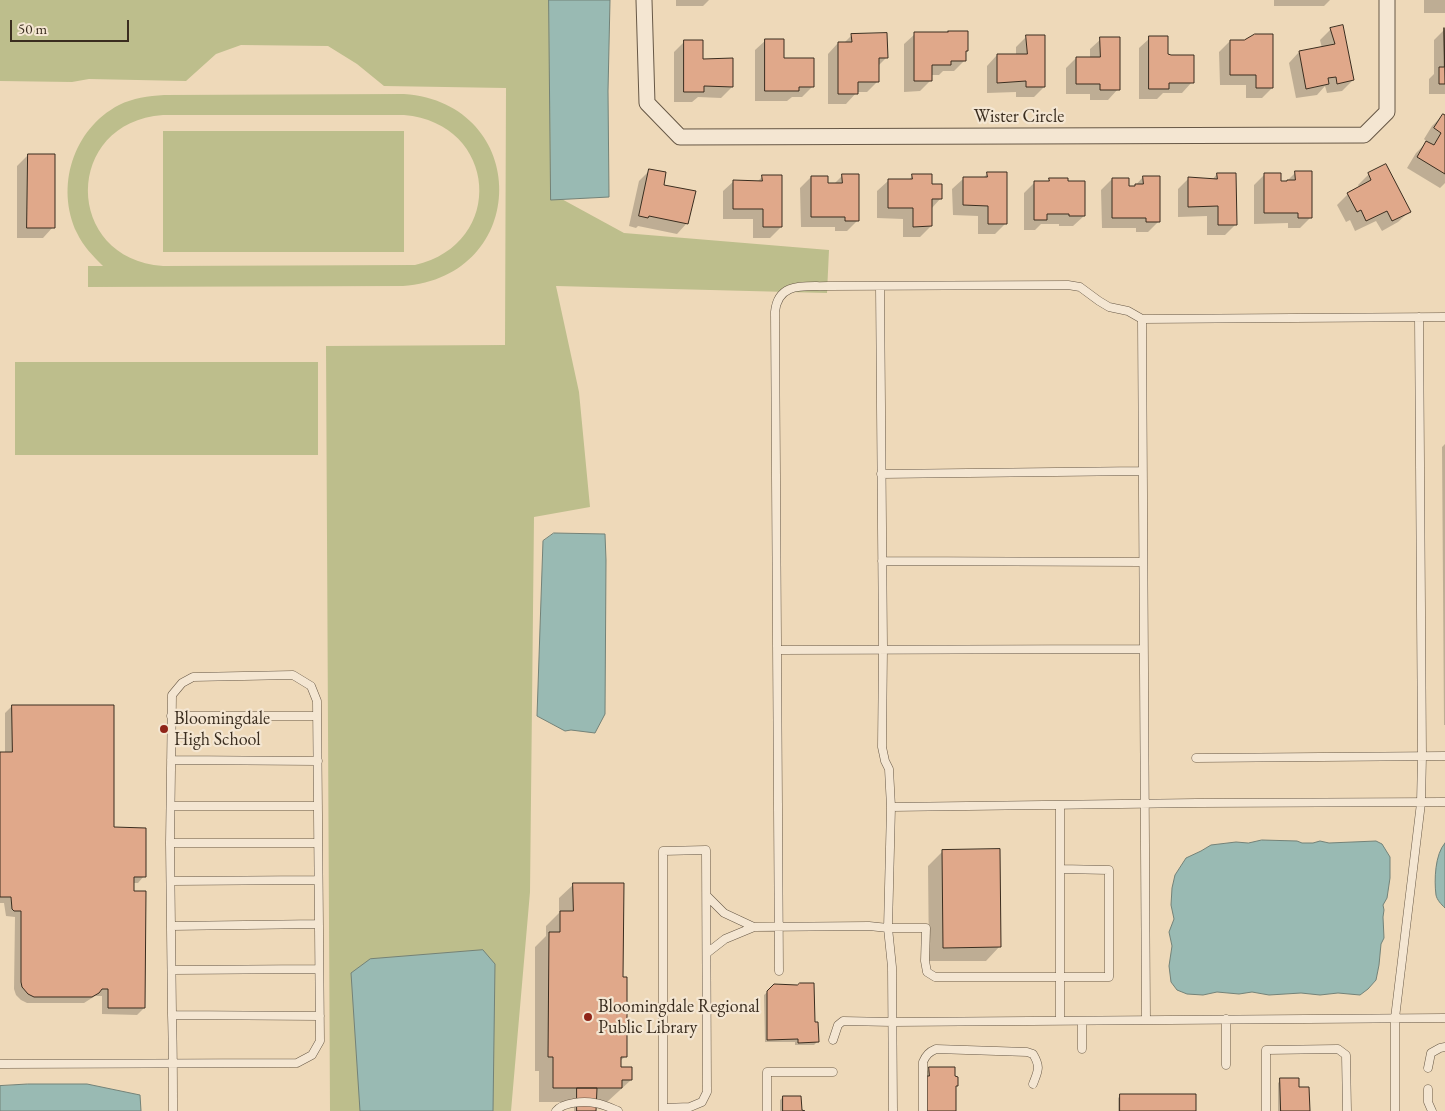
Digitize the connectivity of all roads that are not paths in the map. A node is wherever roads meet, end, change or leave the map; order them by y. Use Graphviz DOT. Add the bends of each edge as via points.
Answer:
graph roads {
  1 [pos="644,0"];
  2 [pos="1387,0"];
  3 [pos="880,286"];
  4 [pos="1420,317"];
  5 [pos="1445,317"];
  6 [pos="1142,319"];
  7 [pos="1142,471"];
  8 [pos="881,474"];
  9 [pos="882,561"];
  10 [pos="1142,562"];
  11 [pos="1143,649"];
  12 [pos="777,650"];
  13 [pos="883,650"];
  14 [pos="171,716"];
  15 [pos="317,716"];
  16 [pos="1422,756"];
  17 [pos="1445,756"];
  18 [pos="1196,758"];
  19 [pos="171,760"];
  20 [pos="318,761"];
  21 [pos="1445,802"];
  22 [pos="1421,803"];
  23 [pos="1145,804"];
  24 [pos="1060,805"];
  25 [pos="171,806"];
  26 [pos="318,806"];
  27 [pos="891,806"];
  28 [pos="170,843"];
  29 [pos="318,843"];
  30 [pos="1060,869"];
  31 [pos="318,880"];
  32 [pos="171,881"];
  33 [pos="706,896"];
  34 [pos="319,924"];
  35 [pos="171,926"];
  36 [pos="754,927"];
  37 [pos="778,927"];
  38 [pos="888,928"];
  39 [pos="706,953"];
  40 [pos="319,969"];
  41 [pos="172,970"];
  42 [pos="779,971"];
  43 [pos="1060,977"];
  44 [pos="172,1015"];
  45 [pos="320,1016"];
  46 [pos="1395,1018"];
  47 [pos="1445,1018"];
  48 [pos="1060,1020"];
  49 [pos="1082,1020"];
  50 [pos="1146,1020"];
  51 [pos="1226,1020"];
  52 [pos="892,1022"];
  53 [pos="834,1040"];
  54 [pos="1445,1047"];
  55 [pos="1082,1049"];
  56 [pos="172,1063"];
  57 [pos="0,1064"];
  58 [pos="1226,1065"];
  59 [pos="1428,1068"];
  60 [pos="832,1072"];
  61 [pos="1033,1084"];
  62 [pos="1428,1089"];
  63 [pos="663,1109"];
  64 [pos="173,1111"];
  65 [pos="556,1111"];
  66 [pos="618,1111"];
  67 [pos="767,1111"];
  68 [pos="893,1111"];
  69 [pos="923,1111"];
  70 [pos="1266,1111"];
  71 [pos="1347,1111"];
  72 [pos="1395,1111"];
  73 [pos="1432,1111"];
  1 -- 2 [label="street, Wister Circle" via="647,103 680,137 740,137 1364,135 1387,112"];
  3 -- 6 [label="lane" via="1068,285 1080,287 1099,302"];
  3 -- 8 [label="lane"];
  3 -- 12 [label="lane" via="791,287 776,302"];
  4 -- 5 [label="lane"];
  4 -- 6 [label="lane"];
  4 -- 16 [label="lane"];
  6 -- 7 [label="lane"];
  7 -- 8 [label="lane"];
  7 -- 10 [label="lane"];
  8 -- 9 [label="lane"];
  9 -- 10 [label="lane"];
  9 -- 13 [label="lane"];
  10 -- 11 [label="lane"];
  11 -- 13 [label="lane"];
  11 -- 23 [label="lane"];
  12 -- 13 [label="lane"];
  12 -- 37 [label="lane"];
  13 -- 27 [label="lane" via="882,747 889,769"];
  14 -- 15 [label="lane"];
  14 -- 15 [label="lane" via="172,695 182,683 193,677 293,675 311,686 317,701"];
  14 -- 19 [label="lane"];
  15 -- 20 [label="lane"];
  16 -- 17 [label="lane"];
  16 -- 18 [label="lane"];
  16 -- 22 [label="lane"];
  19 -- 20 [label="lane"];
  19 -- 25 [label="lane"];
  20 -- 26 [label="lane"];
  21 -- 22 [label="lane"];
  22 -- 23 [label="lane"];
  22 -- 46 [label="lane"];
  23 -- 24 [label="lane"];
  23 -- 50 [label="lane"];
  24 -- 27 [label="lane"];
  24 -- 30 [label="lane"];
  25 -- 26 [label="lane"];
  25 -- 28 [label="lane"];
  26 -- 29 [label="lane"];
  27 -- 38 [label="lane"];
  28 -- 29 [label="lane"];
  28 -- 32 [label="lane"];
  29 -- 31 [label="lane"];
  30 -- 43 [label="lane"];
  30 -- 43 [label="lane" via="1109,870 1109,977"];
  31 -- 32 [label="lane"];
  31 -- 34 [label="lane"];
  32 -- 35 [label="lane"];
  33 -- 36 [label="lane" via="724,913"];
  33 -- 39 [label="lane"];
  33 -- 63 [label="lane" via="706,850 663,851"];
  34 -- 35 [label="lane"];
  34 -- 40 [label="lane"];
  35 -- 41 [label="lane"];
  36 -- 37 [label="lane"];
  36 -- 39 [label="lane" via="725,938"];
  37 -- 38 [label="lane"];
  37 -- 42 [label="lane"];
  38 -- 43 [label="lane" via="926,928 927,972 935,977"];
  38 -- 52 [label="lane"];
  39 -- 63 [label="lane" via="707,1092 702,1102"];
  40 -- 41 [label="lane"];
  40 -- 45 [label="lane"];
  41 -- 44 [label="lane"];
  43 -- 48 [label="lane"];
  44 -- 45 [label="lane"];
  44 -- 56 [label="lane"];
  45 -- 56 [label="lane" via="320,1041 312,1055 297,1063"];
  46 -- 47 [label="lane"];
  46 -- 51 [label="lane"];
  46 -- 72 [label="lane"];
  48 -- 49 [label="lane"];
  48 -- 52 [label="lane"];
  49 -- 50 [label="lane"];
  49 -- 55 [label="lane"];
  50 -- 51 [label="lane"];
  51 -- 58 [label="lane"];
  52 -- 53 [label="lane" via="843,1021 835,1031"];
  52 -- 68 [label="lane"];
  54 -- 59 [label="lane" via="1431,1053"];
  56 -- 57 [label="lane"];
  56 -- 64 [label="lane"];
  60 -- 67 [label="lane" via="767,1072"];
  61 -- 69 [label="lane" via="1038,1071 1033,1054 936,1049 930,1051 923,1062"];
  62 -- 73 [label="lane"];
  65 -- 66 [label="lane" via="577,1102 596,1103"];
  70 -- 71 [label="lane" via="1266,1050 1338,1049 1346,1055"];
}
